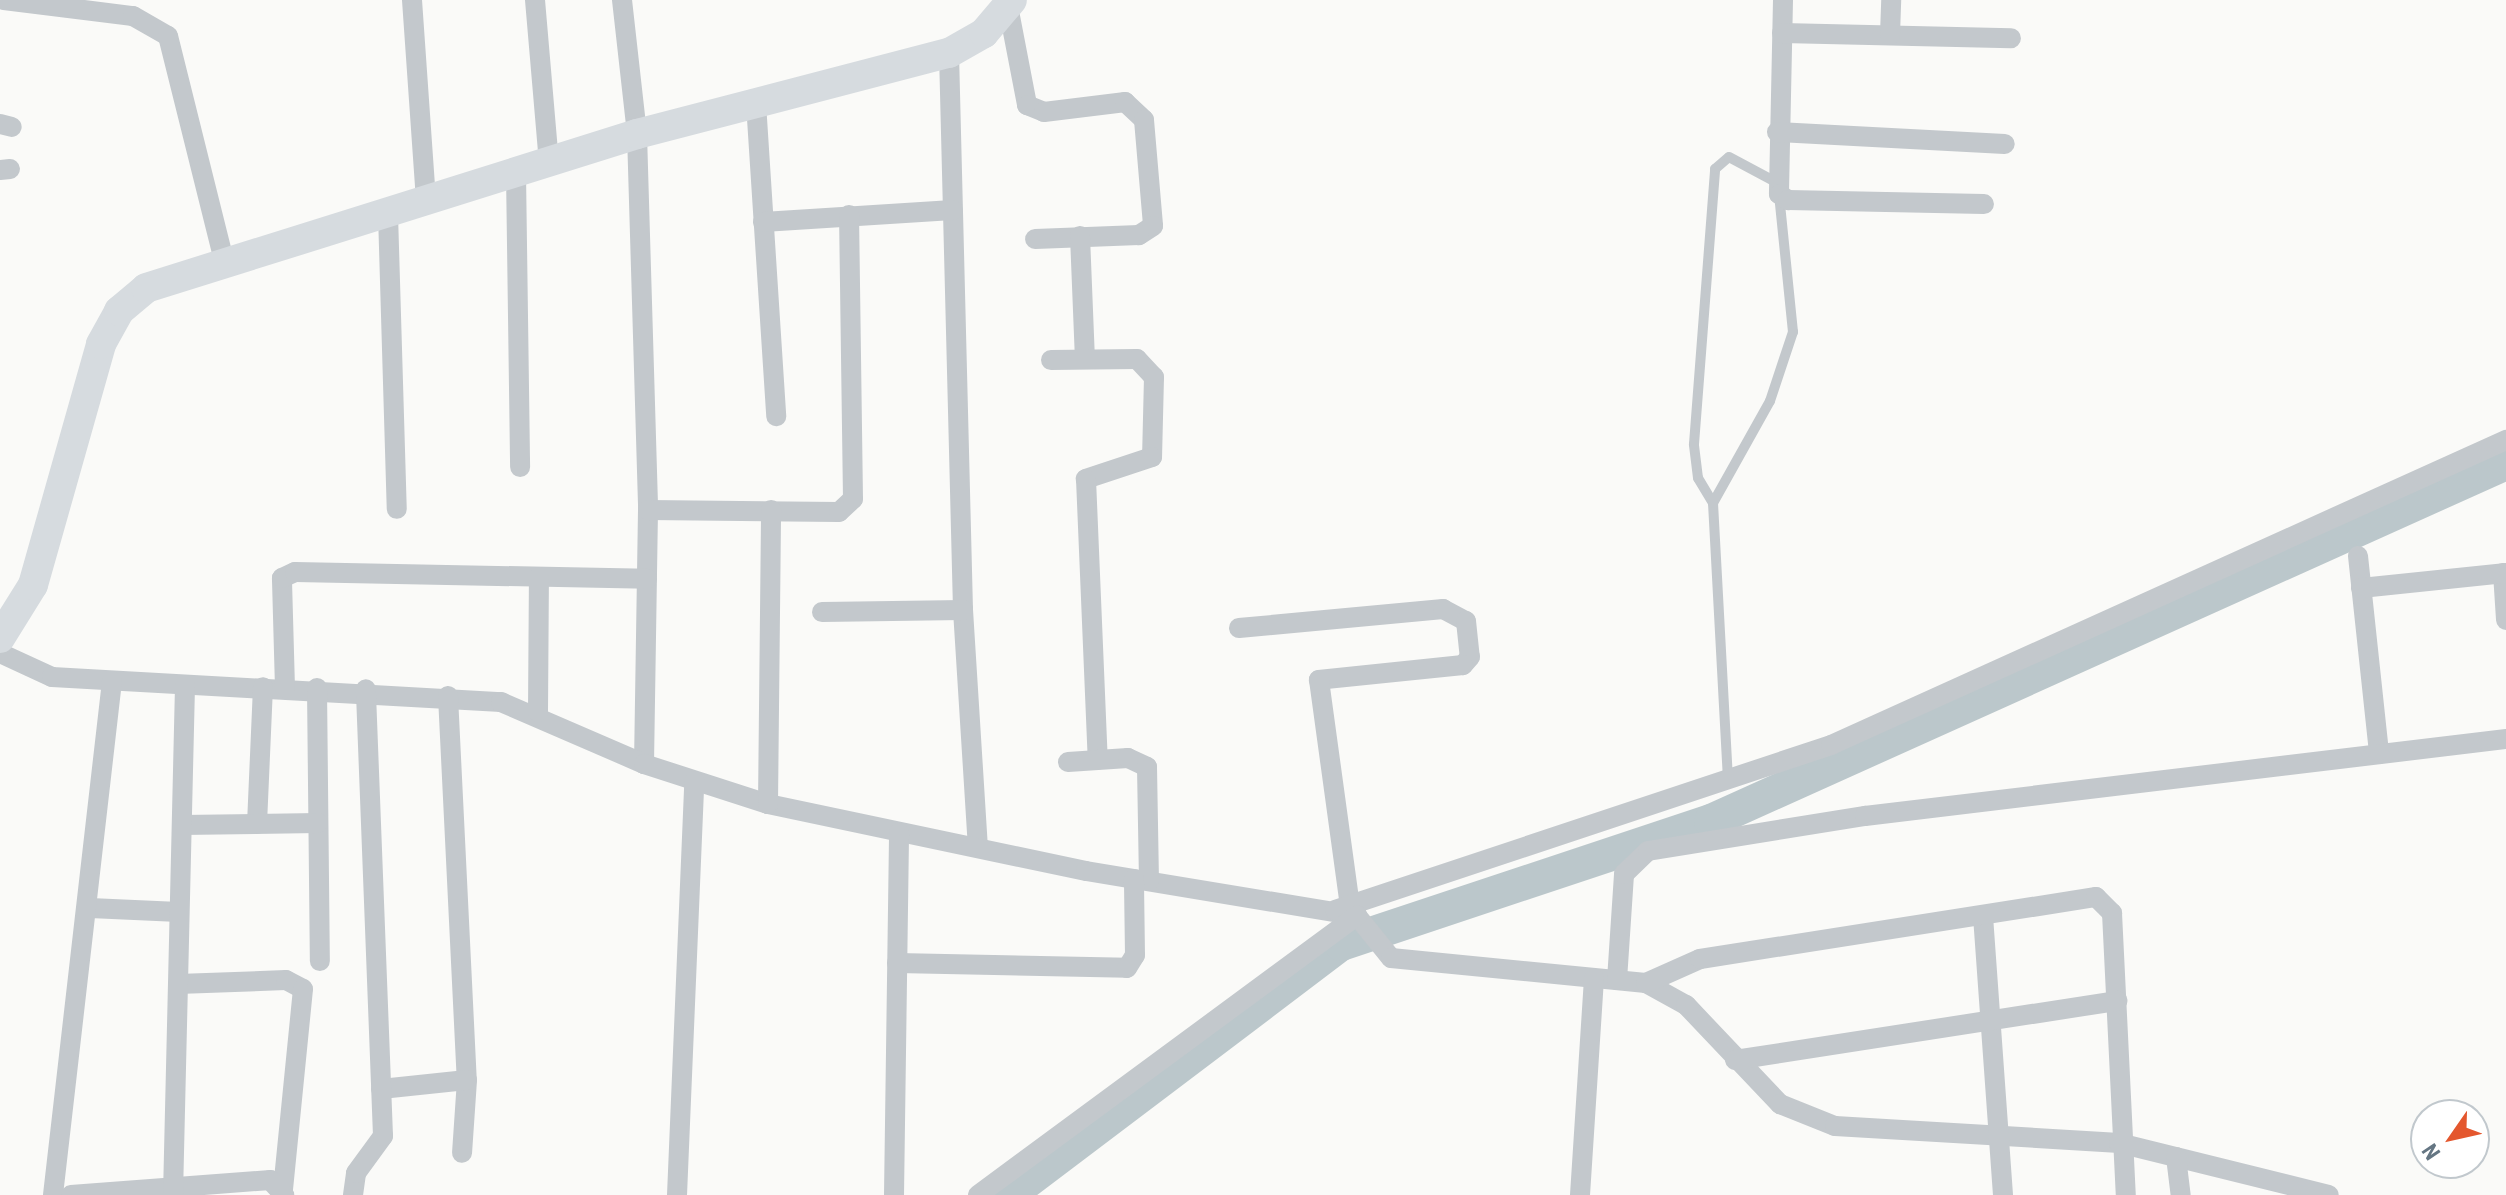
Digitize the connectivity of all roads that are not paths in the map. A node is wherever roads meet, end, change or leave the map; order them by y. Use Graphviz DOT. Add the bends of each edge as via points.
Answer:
graph roads {
  1 [pos="4,0"];
  2 [pos="412,0"];
  3 [pos="535,0"];
  4 [pos="622,0"];
  5 [pos="1783,0"];
  6 [pos="1891,0"];
  7 [pos="1010,3"];
  8 [pos="1782,33"];
  9 [pos="1890,35"];
  10 [pos="2011,38"];
  11 [pos="949,53"];
  12 [pos="756,103"];
  13 [pos="1777,132"];
  14 [pos="637,134"];
  15 [pos="2005,144"];
  16 [pos="549,162"];
  17 [pos="516,173"];
  18 [pos="1777,187"];
  19 [pos="426,202"];
  20 [pos="1984,204"];
  21 [pos="953,210"];
  22 [pos="388,214"];
  23 [pos="849,215"];
  24 [pos="763,222"];
  25 [pos="1080,236"];
  26 [pos="1035,239"];
  27 [pos="224,260"];
  28 [pos="1085,358"];
  29 [pos="1051,360"];
  30 [pos="776,416"];
  31 [pos="2506,440"];
  32 [pos="520,467"];
  33 [pos="1713,503"];
  34 [pos="397,509"];
  35 [pos="648,510"];
  36 [pos="771,510"];
  37 [pos="2358,556"];
  38 [pos="2504,573"];
  39 [pos="539,577"];
  40 [pos="647,579"];
  41 [pos="2361,588"];
  42 [pos="963,610"];
  43 [pos="822,612"];
  44 [pos="2506,620"];
  45 [pos="1239,628"];
  46 [pos="0,638"];
  47 [pos="0,653"];
  48 [pos="112,681"];
  49 [pos="185,685"];
  50 [pos="263,687"];
  51 [pos="285,688"];
  52 [pos="317,688"];
  53 [pos="366,689"];
  54 [pos="448,696"];
  55 [pos="538,712"];
  56 [pos="2506,739"];
  57 [pos="2379,754"];
  58 [pos="1098,760"];
  59 [pos="1068,762"];
  60 [pos="644,764"];
  61 [pos="1728,780"];
  62 [pos="694,781"];
  63 [pos="768,804"];
  64 [pos="318,823"];
  65 [pos="257,824"];
  66 [pos="182,825"];
  67 [pos="899,833"];
  68 [pos="978,848"];
  69 [pos="1142,880"];
  70 [pos="90,908"];
  71 [pos="179,912"];
  72 [pos="1983,916"];
  73 [pos="1355,920"];
  74 [pos="320,961"];
  75 [pos="897,963"];
  76 [pos="1594,978"];
  77 [pos="1617,980"];
  78 [pos="1646,983"];
  79 [pos="178,984"];
  80 [pos="2117,1001"];
  81 [pos="1991,1020"];
  82 [pos="1735,1060"];
  83 [pos="467,1080"];
  84 [pos="381,1089"];
  85 [pos="1999,1135"];
  86 [pos="2119,1143"];
  87 [pos="462,1153"];
  88 [pos="2176,1157"];
  89 [pos="173,1189"];
  90 [pos="284,1193"];
  91 [pos="53,1195"];
  92 [pos="71,1195"];
  93 [pos="353,1195"];
  94 [pos="677,1195"];
  95 [pos="894,1195"];
  96 [pos="978,1195"];
  97 [pos="1580,1195"];
  98 [pos="2003,1195"];
  99 [pos="2126,1195"];
  100 [pos="2181,1195"];
  101 [pos="2329,1195"];
  1 -- 27 [label="street" via="133,16 168,36"];
  2 -- 19 [label="street"];
  3 -- 16 [label="street"];
  4 -- 14 [label="street"];
  5 -- 8 [label="street"];
  6 -- 9 [label="street"];
  7 -- 11 [label="main road" via="984,33"];
  7 -- 25 [label="street" via="1021,87 1034,111 1125,102 1140,110 1153,226 1139,235"];
  8 -- 9 [label="street"];
  8 -- 13 [label="street"];
  9 -- 10 [label="street"];
  11 -- 12 [label="main road"];
  11 -- 21 [label="street"];
  12 -- 14 [label="main road"];
  12 -- 24 [label="street"];
  13 -- 15 [label="street"];
  13 -- 18 [label="street"];
  14 -- 16 [label="main road"];
  14 -- 35 [label="street"];
  16 -- 17 [label="main road"];
  17 -- 19 [label="main road"];
  17 -- 32 [label="street"];
  18 -- 20 [label="street" via="1788,200"];
  18 -- 33 [label="lane" via="1793,332 1770,401"];
  18 -- 33 [label="lane" via="1729,157 1715,169 1694,444 1698,478"];
  19 -- 22 [label="main road"];
  21 -- 23 [label="street"];
  21 -- 42 [label="street"];
  22 -- 27 [label="main road"];
  22 -- 34 [label="street"];
  23 -- 24 [label="street"];
  23 -- 36 [label="street" via="853,499 839,512"];
  24 -- 30 [label="street"];
  25 -- 26 [label="street"];
  25 -- 28 [label="street"];
  27 -- 46 [label="main road" via="146,288 119,311 80,413 33,585"];
  28 -- 29 [label="street"];
  28 -- 58 [label="street" via="1137,359 1154,377 1152,457 1086,479"];
  31 -- 61 [label="street" via="1831,745"];
  33 -- 61 [label="lane"];
  35 -- 36 [label="street"];
  35 -- 40 [label="street"];
  36 -- 63 [label="street"];
  37 -- 41 [label="street"];
  38 -- 41 [label="street"];
  38 -- 44 [label="street"];
  39 -- 40 [label="street"];
  39 -- 51 [label="street" via="295,572 282,578 281,588"];
  39 -- 55 [label="street"];
  40 -- 60 [label="street"];
  41 -- 57 [label="street"];
  42 -- 43 [label="street"];
  42 -- 68 [label="street"];
  45 -- 73 [label="street" via="1443,609 1466,621 1470,657 1454,669 1319,680"];
  47 -- 48 [label="street" via="52,677"];
  48 -- 49 [label="street"];
  48 -- 70 [label="street"];
  49 -- 50 [label="street"];
  49 -- 66 [label="street"];
  50 -- 51 [label="street"];
  50 -- 65 [label="street"];
  51 -- 52 [label="street"];
  52 -- 53 [label="street"];
  52 -- 64 [label="street"];
  53 -- 54 [label="street"];
  53 -- 84 [label="street"];
  54 -- 55 [label="street"];
  54 -- 83 [label="street"];
  55 -- 60 [label="street"];
  56 -- 57 [label="street"];
  57 -- 77 [label="street" via="1865,816 1648,851 1624,874"];
  58 -- 59 [label="street"];
  58 -- 69 [label="street" via="1128,758 1147,767"];
  60 -- 62 [label="street"];
  61 -- 73 [label="street"];
  62 -- 63 [label="street"];
  62 -- 94 [label="street"];
  63 -- 67 [label="street"];
  64 -- 65 [label="street"];
  64 -- 74 [label="street"];
  65 -- 66 [label="street"];
  66 -- 71 [label="street"];
  67 -- 68 [label="street"];
  67 -- 75 [label="street"];
  68 -- 69 [label="street"];
  69 -- 73 [label="street"];
  69 -- 75 [label="street" via="1135,955 1127,968"];
  70 -- 71 [label="street"];
  70 -- 91 [label="street"];
  71 -- 79 [label="street"];
  72 -- 78 [label="street" via="1700,959"];
  72 -- 80 [label="street" via="2096,897 2112,913"];
  72 -- 81 [label="street"];
  73 -- 76 [label="street" via="1391,958"];
  73 -- 96 [label="street"];
  75 -- 95 [label="street"];
  76 -- 77 [label="street"];
  76 -- 97 [label="street"];
  77 -- 78 [label="street"];
  78 -- 82 [label="street" via="1686,1005"];
  79 -- 89 [label="street"];
  79 -- 90 [label="street" via="286,980 303,989"];
  80 -- 81 [label="street"];
  80 -- 86 [label="street"];
  81 -- 82 [label="street"];
  81 -- 85 [label="street"];
  82 -- 85 [label="street" via="1780,1104 1835,1126"];
  83 -- 84 [label="street"];
  83 -- 87 [label="street"];
  84 -- 93 [label="street" via="383,1136 356,1173"];
  85 -- 86 [label="street"];
  85 -- 98 [label="street"];
  86 -- 88 [label="street"];
  86 -- 99 [label="street"];
  88 -- 100 [label="street"];
  88 -- 101 [label="street"];
  89 -- 90 [label="street" via="270,1180"];
  89 -- 92 [label="street"];
}
